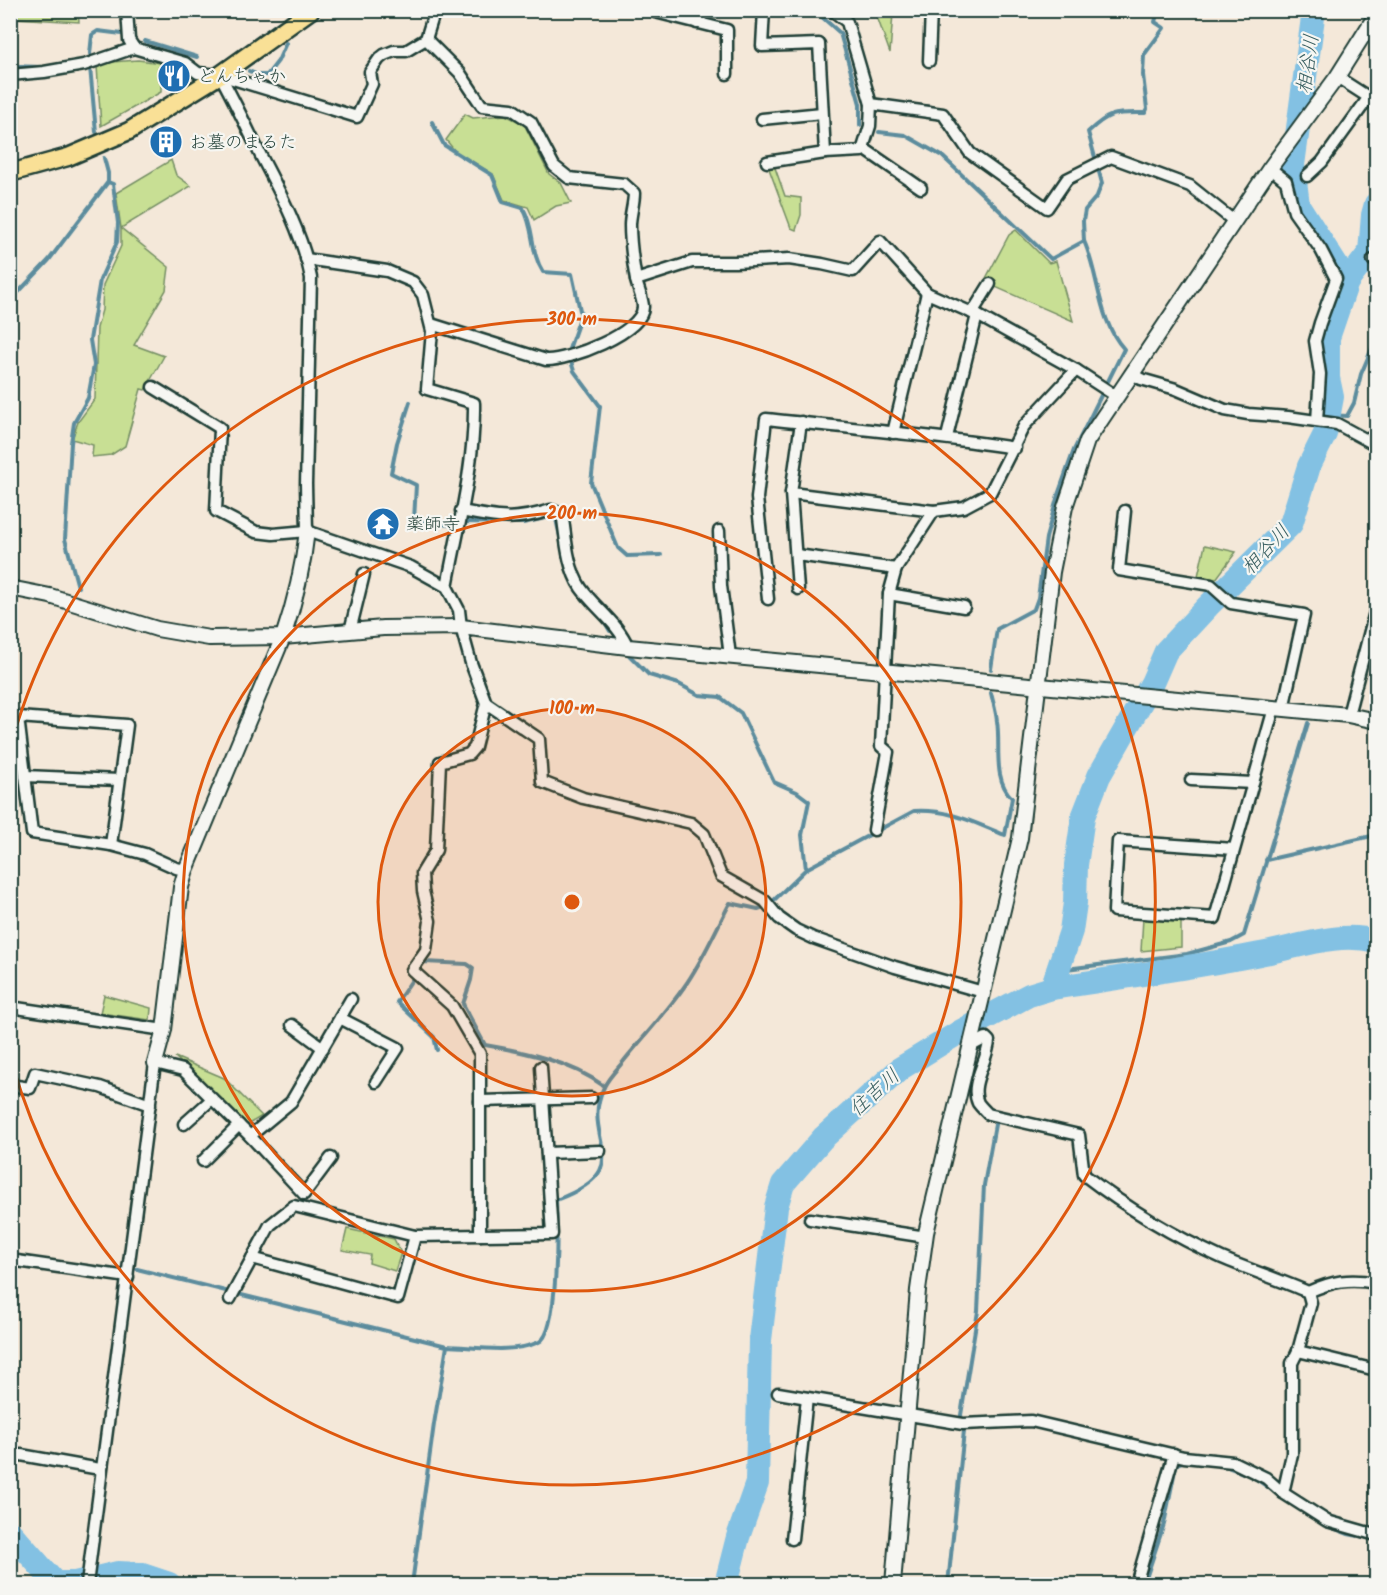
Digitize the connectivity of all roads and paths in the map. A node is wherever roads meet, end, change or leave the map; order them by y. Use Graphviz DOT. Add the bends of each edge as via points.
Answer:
graph roads {
  1 [pos="128,10"];
  2 [pos="435,10"];
  3 [pos="706,10"];
  4 [pos="764,10"];
  5 [pos="832,10"];
  6 [pos="931,10"];
  7 [pos="306,12"];
  8 [pos="655,12"];
  9 [pos="1377,15"];
  10 [pos="697,23"];
  11 [pos="426,39"];
  12 [pos="134,48"];
  13 [pos="929,61"];
  14 [pos="727,74"];
  15 [pos="10,75"];
  16 [pos="220,75"];
  17 [pos="1337,77"];
  18 [pos="1373,99"];
  19 [pos="871,104"];
  20 [pos="822,113"];
  21 [pos="762,119"];
  22 [pos="863,148"];
  23 [pos="825,153"];
  24 [pos="767,162"];
  25 [pos="1270,168"];
  26 [pos="10,173"];
  27 [pos="1307,176"];
  28 [pos="921,188"];
  29 [pos="1235,222"];
  30 [pos="306,259"];
  31 [pos="636,280"];
  32 [pos="990,284"];
  33 [pos="927,293"];
  34 [pos="974,314"];
  35 [pos="431,324"];
  36 [pos="1076,370"];
  37 [pos="1131,373"];
  38 [pos="153,387"];
  39 [pos="1116,396"];
  40 [pos="1317,421"];
  41 [pos="801,422"];
  42 [pos="893,433"];
  43 [pos="947,437"];
  44 [pos="1377,445"];
  45 [pos="1015,448"];
  46 [pos="791,493"];
  47 [pos="461,511"];
  48 [pos="934,511"];
  49 [pos="1125,511"];
  50 [pos="307,531"];
  51 [pos="719,531"];
  52 [pos="797,555"];
  53 [pos="896,569"];
  54 [pos="364,574"];
  55 [pos="447,587"];
  56 [pos="10,588"];
  57 [pos="798,589"];
  58 [pos="889,594"];
  59 [pos="768,599"];
  60 [pos="964,607"];
  61 [pos="1377,608"];
  62 [pos="461,627"];
  63 [pos="350,631"];
  64 [pos="283,638"];
  65 [pos="628,647"];
  66 [pos="729,656"];
  67 [pos="884,670"];
  68 [pos="1040,686"];
  69 [pos="486,703"];
  70 [pos="1279,708"];
  71 [pos="1348,715"];
  72 [pos="14,717"];
  73 [pos="1377,721"];
  74 [pos="25,776"];
  75 [pos="119,780"];
  76 [pos="1191,780"];
  77 [pos="1253,783"];
  78 [pos="874,830"];
  79 [pos="111,845"];
  80 [pos="1234,849"];
  81 [pos="186,870"];
  82 [pos="983,992"];
  83 [pos="351,999"];
  84 [pos="10,1007"];
  85 [pos="340,1018"];
  86 [pos="292,1025"];
  87 [pos="164,1030"];
  88 [pos="971,1043"];
  89 [pos="323,1048"];
  90 [pos="155,1063"];
  91 [pos="541,1067"];
  92 [pos="375,1082"];
  93 [pos="10,1084"];
  94 [pos="591,1098"];
  95 [pos="212,1099"];
  96 [pos="543,1099"];
  97 [pos="480,1101"];
  98 [pos="150,1106"];
  99 [pos="184,1124"];
  100 [pos="239,1125"];
  101 [pos="250,1136"];
  102 [pos="600,1151"];
  103 [pos="547,1153"];
  104 [pos="331,1158"];
  105 [pos="203,1161"];
  106 [pos="810,1219"];
  107 [pos="480,1235"];
  108 [pos="415,1236"];
  109 [pos="926,1237"];
  110 [pos="252,1258"];
  111 [pos="10,1260"];
  112 [pos="128,1276"];
  113 [pos="1377,1283"];
  114 [pos="1308,1292"];
  115 [pos="230,1299"];
  116 [pos="1298,1351"];
  117 [pos="1377,1370"];
  118 [pos="778,1393"];
  119 [pos="807,1398"];
  120 [pos="906,1414"];
  121 [pos="1174,1454"];
  122 [pos="21,1455"];
  123 [pos="100,1469"];
  124 [pos="1283,1493"];
  125 [pos="1377,1535"];
  126 [pos="792,1539"];
  127 [pos="87,1579"];
  128 [pos="892,1584"];
  129 [pos="1136,1584"];
  1 -- 12 [label="street" via="129,40"];
  2 -- 11 [label="street"];
  3 -- 10 [label="street"];
  4 -- 20 [label="street" via="762,46 819,44"];
  5 -- 19 [label="street" via="847,22"];
  6 -- 13 [label="street"];
  7 -- 16 [label="main road"];
  8 -- 10 [label="street"];
  9 -- 17 [label="street"];
  10 -- 14 [label="street" via="727,30"];
  11 -- 16 [label="street" via="406,51 394,51 379,59 370,72 372,84 357,117"];
  11 -- 31 [label="street" via="460,73 482,106 512,109 531,122 554,166 568,178 624,184 634,193 629,224"];
  12 -- 15 [label="street" via="84,65"];
  12 -- 16 [label="street" via="185,63 198,73"];
  16 -- 26 [label="main road" via="129,131 68,157"];
  16 -- 30 [label="street" via="276,184"];
  17 -- 18 [label="street"];
  17 -- 25 [label="street"];
  18 -- 27 [label="street"];
  19 -- 22 [label="street"];
  19 -- 29 [label="street" via="943,114 970,153 1047,208 1067,179 1111,157 1190,186"];
  20 -- 21 [label="street"];
  20 -- 23 [label="street"];
  22 -- 23 [label="street" via="862,152"];
  22 -- 28 [label="street"];
  23 -- 24 [label="street"];
  25 -- 29 [label="street"];
  25 -- 40 [label="street" via="1286,182 1294,212 1336,279 1315,341 1320,374"];
  29 -- 37 [label="street"];
  30 -- 35 [label="street" via="387,271 413,282 423,295"];
  30 -- 50 [label="street" via="311,278"];
  31 -- 33 [label="street" via="692,262 789,259 853,271 880,241"];
  31 -- 35 [label="street" via="643,307 633,325 617,337 557,360 546,360"];
  32 -- 34 [label="street"];
  33 -- 34 [label="street"];
  33 -- 42 [label="street"];
  34 -- 36 [label="street"];
  34 -- 43 [label="street"];
  35 -- 47 [label="street" via="427,389 474,403"];
  36 -- 39 [label="street"];
  36 -- 45 [label="street" via="1024,426"];
  37 -- 39 [label="street"];
  37 -- 40 [label="street" via="1225,410"];
  38 -- 50 [label="street" via="220,428 216,512 256,532"];
  39 -- 68 [label="street" via="1087,441 1065,507 1052,572"];
  40 -- 44 [label="street" via="1337,424"];
  41 -- 42 [label="street"];
  41 -- 46 [label="street"];
  41 -- 59 [label="street" via="766,418 757,498"];
  42 -- 43 [label="street"];
  43 -- 45 [label="street"];
  45 -- 48 [label="street" via="990,493 964,507"];
  46 -- 48 [label="street"];
  46 -- 52 [label="street"];
  47 -- 55 [label="street"];
  47 -- 65 [label="street" via="506,519 551,510 558,513 563,519 574,575 624,636"];
  48 -- 53 [label="street"];
  49 -- 70 [label="street" via="1119,570 1211,585 1231,603 1304,615"];
  50 -- 55 [label="street" via="411,567"];
  50 -- 64 [label="street" via="302,569"];
  51 -- 66 [label="street"];
  52 -- 53 [label="street"];
  52 -- 57 [label="street"];
  53 -- 58 [label="street"];
  54 -- 63 [label="street"];
  55 -- 62 [label="street" via="459,610"];
  56 -- 64 [label="street" via="50,596 157,629 209,638"];
  58 -- 60 [label="street"];
  58 -- 67 [label="street"];
  61 -- 71 [label="street"];
  62 -- 63 [label="street"];
  62 -- 65 [label="street"];
  62 -- 69 [label="street"];
  63 -- 64 [label="street"];
  64 -- 81 [label="street"];
  65 -- 66 [label="street"];
  66 -- 67 [label="street"];
  67 -- 68 [label="street"];
  67 -- 78 [label="street" via="881,746 888,752"];
  68 -- 70 [label="street"];
  68 -- 82 [label="street" via="1020,838"];
  69 -- 82 [label="street" via="539,739 542,782 583,798 691,823 704,834 722,876 768,905 788,924 813,938 895,967"];
  69 -- 97 [label="street" via="475,747 469,754 440,762 436,850 422,873 430,921 426,950 412,970 452,1006 480,1054"];
  70 -- 71 [label="street"];
  70 -- 77 [label="street"];
  71 -- 73 [label="street"];
  72 -- 74 [label="street"];
  72 -- 75 [label="street" via="127,725"];
  74 -- 75 [label="street"];
  74 -- 79 [label="street" via="32,834"];
  75 -- 79 [label="street"];
  76 -- 77 [label="street"];
  77 -- 80 [label="street"];
  79 -- 81 [label="street"];
  80 -- 80 [label="street" via="1215,918 1114,911 1118,841"];
  81 -- 87 [label="street"];
  82 -- 88 [label="street"];
  83 -- 85 [label="street"];
  84 -- 87 [label="street"];
  85 -- 89 [label="street"];
  85 -- 92 [label="street" via="398,1048"];
  86 -- 89 [label="street"];
  87 -- 90 [label="street"];
  88 -- 109 [label="street"];
  88 -- 114 [label="street" via="986,1038 989,1041 975,1089 978,1103 988,1114 1079,1135 1084,1175 1109,1193 1156,1225 1222,1258"];
  89 -- 101 [label="street" via="291,1102"];
  90 -- 95 [label="street" via="183,1070"];
  90 -- 98 [label="street"];
  91 -- 96 [label="street"];
  93 -- 98 [label="street" via="30,1088 35,1073 100,1087"];
  94 -- 96 [label="street"];
  95 -- 99 [label="street"];
  95 -- 100 [label="street"];
  96 -- 97 [label="street"];
  96 -- 103 [label="street"];
  97 -- 107 [label="street"];
  98 -- 112 [label="street"];
  100 -- 101 [label="street"];
  100 -- 105 [label="street"];
  101 -- 104 [label="street" via="304,1194"];
  102 -- 103 [label="street"];
  103 -- 107 [label="street" via="552,1234"];
  106 -- 109 [label="street"];
  107 -- 108 [label="street"];
  108 -- 110 [label="street" via="294,1206 270,1224"];
  108 -- 110 [label="street" via="398,1298"];
  109 -- 120 [label="street"];
  110 -- 115 [label="street"];
  111 -- 112 [label="street"];
  112 -- 123 [label="street"];
  113 -- 114 [label="street" via="1355,1279"];
  114 -- 116 [label="street" via="1311,1303"];
  116 -- 117 [label="street"];
  116 -- 124 [label="street" via="1292,1363 1292,1454"];
  118 -- 119 [label="street"];
  119 -- 120 [label="street"];
  119 -- 126 [label="street"];
  120 -- 121 [label="street" via="963,1424 1030,1421"];
  120 -- 128 [label="street"];
  121 -- 124 [label="street" via="1233,1462 1266,1478"];
  121 -- 129 [label="street"];
  122 -- 123 [label="street"];
  123 -- 127 [label="street"];
  124 -- 125 [label="street" via="1327,1521"];
}
